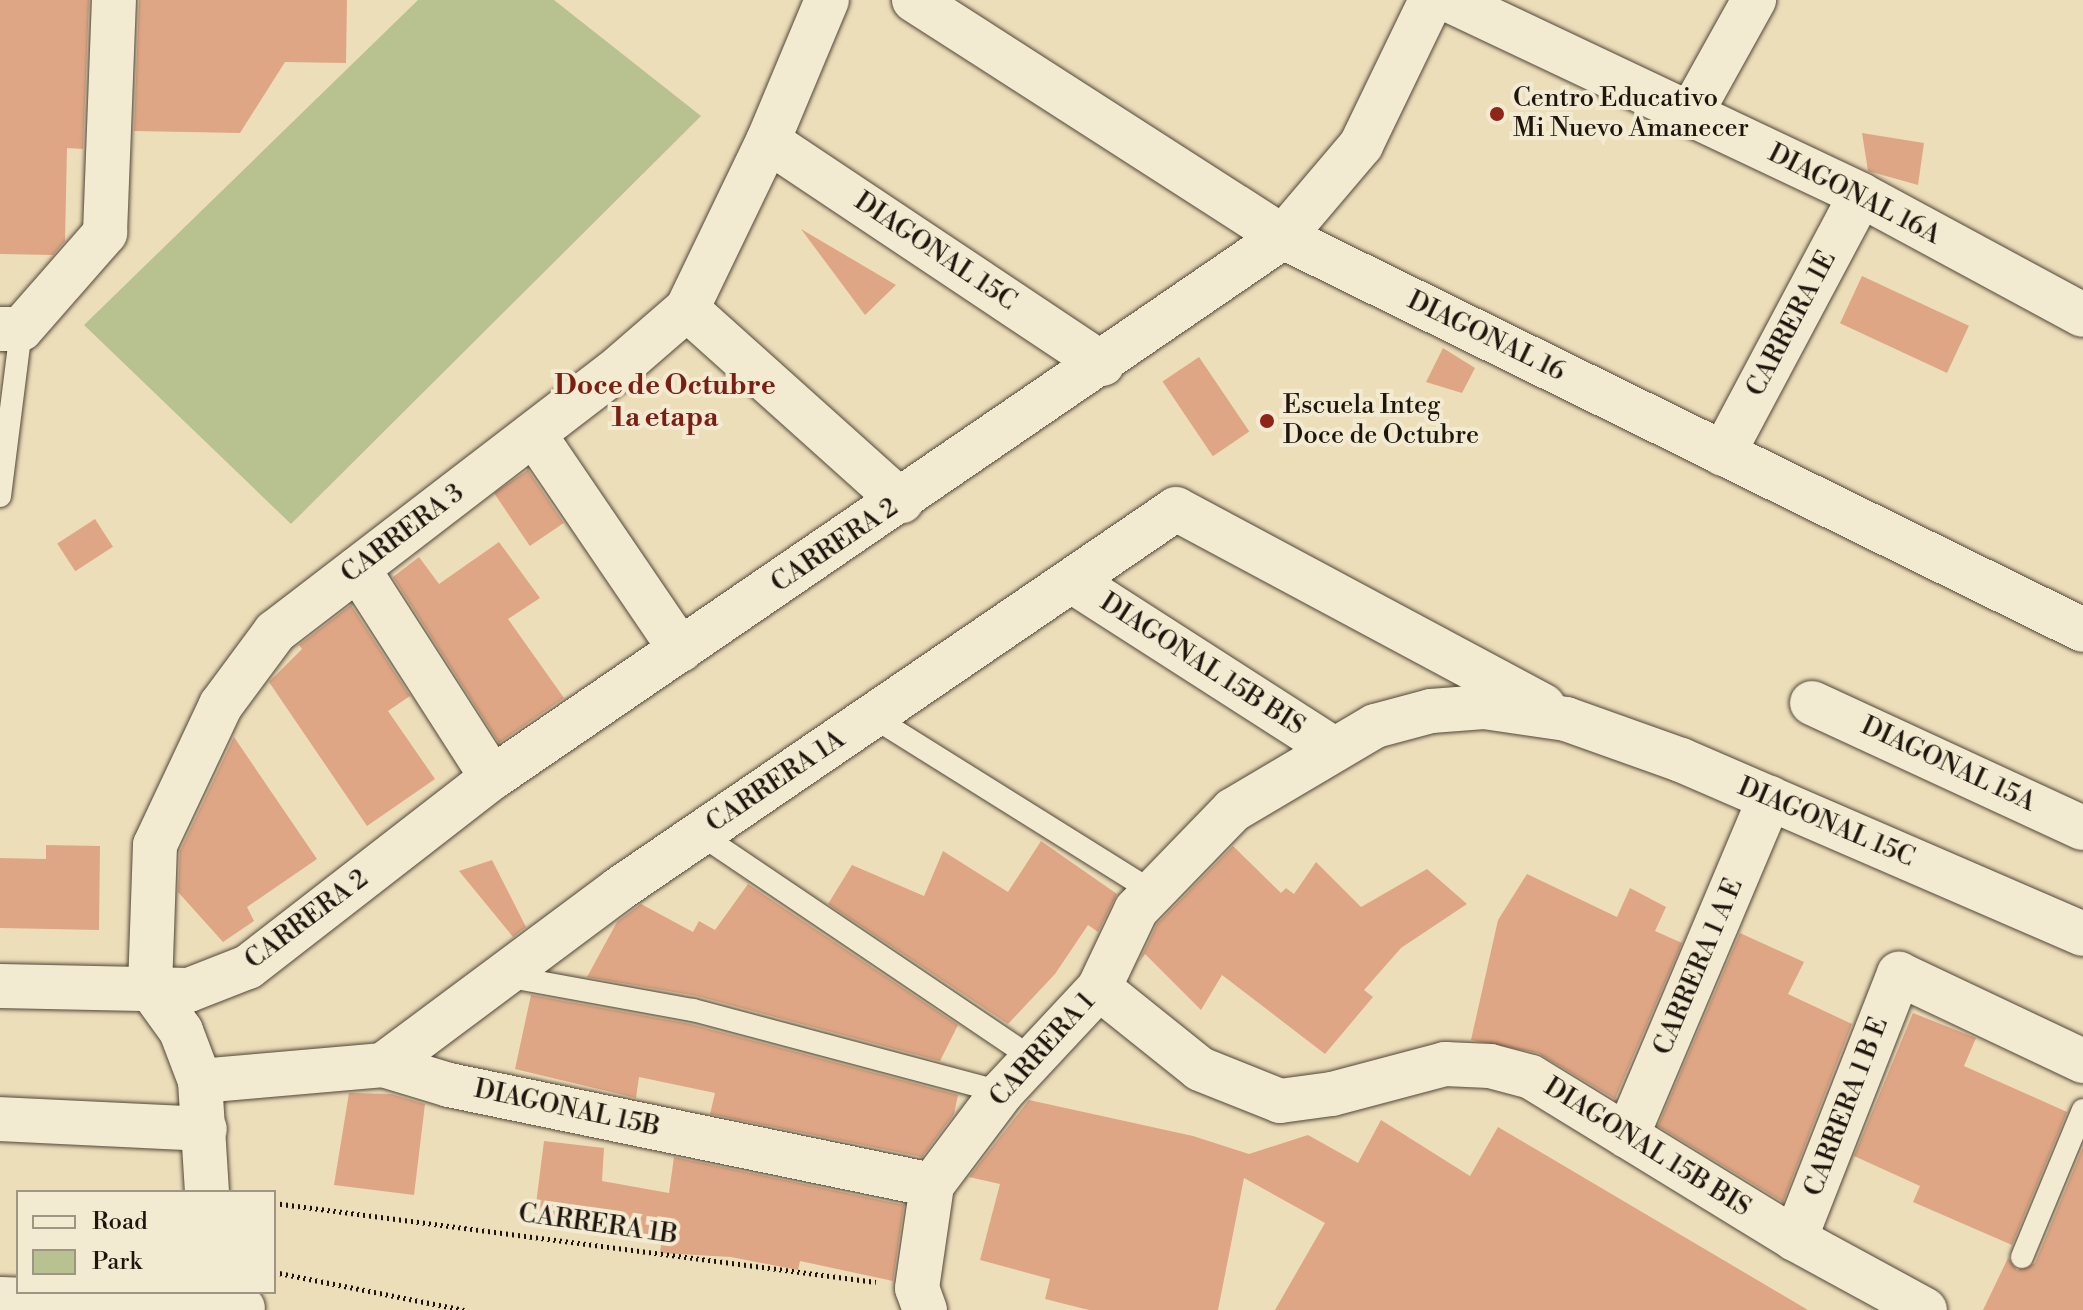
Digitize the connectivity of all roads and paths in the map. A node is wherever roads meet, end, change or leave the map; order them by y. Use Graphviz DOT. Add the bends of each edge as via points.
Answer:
graph roads {
  1 [pos="114,0"];
  2 [pos="827,0"];
  3 [pos="914,0"];
  4 [pos="1431,0"];
  5 [pos="1449,0"];
  6 [pos="1754,0"];
  7 [pos="1690,115"];
  8 [pos="768,141"];
  9 [pos="1861,195"];
  10 [pos="1283,237"];
  11 [pos="687,309"];
  12 [pos="2083,315"];
  13 [pos="10,329"];
  14 [pos="1102,364"];
  15 [pos="534,434"];
  16 [pos="1723,454"];
  17 [pos="0,496"];
  18 [pos="901,501"];
  19 [pos="1176,509"];
  20 [pos="358,569"];
  21 [pos="1072,581"];
  22 [pos="2083,630"];
  23 [pos="681,650"];
  24 [pos="1812,703"];
  25 [pos="873,717"];
  26 [pos="1566,719"];
  27 [pos="1327,751"];
  28 [pos="492,778"];
  29 [pos="1770,798"];
  30 [pos="2083,828"];
  31 [pos="700,834"];
  32 [pos="1151,891"];
  33 [pos="2081,929"];
  34 [pos="503,976"];
  35 [pos="0,986"];
  36 [pos="150,988"];
  37 [pos="1099,988"];
  38 [pos="1034,1059"];
  39 [pos="2083,1061"];
  40 [pos="383,1065"];
  41 [pos="200,1081"];
  42 [pos="1002,1092"];
  43 [pos="2083,1110"];
  44 [pos="0,1119"];
  45 [pos="205,1129"];
  46 [pos="1627,1136"];
  47 [pos="932,1185"];
  48 [pos="207,1190"];
  49 [pos="276,1203"];
  50 [pos="1795,1239"];
  51 [pos="2022,1257"];
  52 [pos="276,1272"];
  53 [pos="0,1299"];
  54 [pos="921,1299"];
  55 [pos="240,1303"];
  56 [pos="189,1306"];
  57 [pos="464,1310"];
  58 [pos="1925,1310"];
  1 -- 13 [label="street" via="105,233"];
  2 -- 8 [label="street, CARRERA 3"];
  3 -- 10 [label="street, DIAGONAL 16"];
  4 -- 10 [label="street, CARRERA 2" via="1361,145"];
  5 -- 7 [label="street, DIAGONAL 16A"];
  6 -- 7 [label="street"];
  7 -- 9 [label="street, DIAGONAL 16A"];
  8 -- 11 [label="street, CARRERA 3"];
  8 -- 14 [label="street, DIAGONAL 15C"];
  9 -- 12 [label="street, DIAGONAL 16A"];
  9 -- 16 [label="street, CARRERA 1E"];
  10 -- 14 [label="street, CARRERA 2"];
  10 -- 16 [label="street, DIAGONAL 16"];
  11 -- 15 [label="street, CARRERA 3"];
  11 -- 18 [label="street"];
  13 -- 17 [label="lane"];
  14 -- 18 [label="street, CARRERA 2"];
  15 -- 20 [label="street, CARRERA 3"];
  15 -- 23 [label="street"];
  16 -- 22 [label="street, DIAGONAL 16"];
  18 -- 23 [label="street, CARRERA 2"];
  19 -- 21 [label="street, CARRERA 1A"];
  19 -- 26 [label="street, DIAGONAL 15C"];
  20 -- 28 [label="street"];
  20 -- 36 [label="street, CARRERA 3" via="275,632 221,705 155,845"];
  21 -- 25 [label="street, CARRERA 1A"];
  21 -- 27 [label="street, DIAGONAL 15B BIS"];
  23 -- 28 [label="street, CARRERA 2"];
  24 -- 30 [label="street, DIAGONAL 15A"];
  25 -- 31 [label="street, CARRERA 1A"];
  25 -- 32 [label="lane"];
  26 -- 27 [label="street, DIAGONAL 15C" via="1484,707 1431,711 1375,726"];
  26 -- 29 [label="street, DIAGONAL 15C"];
  27 -- 32 [label="street, CARRERA 1" via="1233,810"];
  28 -- 36 [label="street, CARRERA 2" via="248,967 189,990"];
  29 -- 33 [label="street, DIAGONAL 15C"];
  29 -- 46 [label="street, CARRERA 1 A E"];
  31 -- 34 [label="street, CARRERA 1A"];
  31 -- 38 [label="lane"];
  32 -- 37 [label="street, CARRERA 1" via="1115,946"];
  34 -- 40 [label="street, CARRERA 1A"];
  34 -- 42 [label="lane" via="693,1010"];
  35 -- 36 [label="street"];
  36 -- 41 [label="street" via="181,1031"];
  37 -- 38 [label="street, CARRERA 1"];
  37 -- 46 [label="street, DIAGONAL 15B BIS" via="1200,1069 1280,1101 1332,1094 1445,1064 1490,1066 1531,1077"];
  38 -- 42 [label="street, CARRERA 1"];
  39 -- 50 [label="street, CARRERA 1 B E" via="1899,974"];
  40 -- 41 [label="street, DIAGONAL 15B"];
  40 -- 47 [label="street, DIAGONAL 15B" via="449,1085"];
  41 -- 45 [label="street"];
  42 -- 47 [label="street, CARRERA 1"];
  43 -- 51 [label="lane"];
  44 -- 45 [label="street"];
  45 -- 48 [label="street"];
  46 -- 50 [label="street, DIAGONAL 15B BIS"];
  47 -- 54 [label="street"];
  49 -- 54 [label="path, CARRERA 1B"];
  50 -- 58 [label="street, DIAGONAL 15B BIS"];
  52 -- 57 [label="path"];
  53 -- 56 [label="street"];
  55 -- 56 [label="street"];
}
